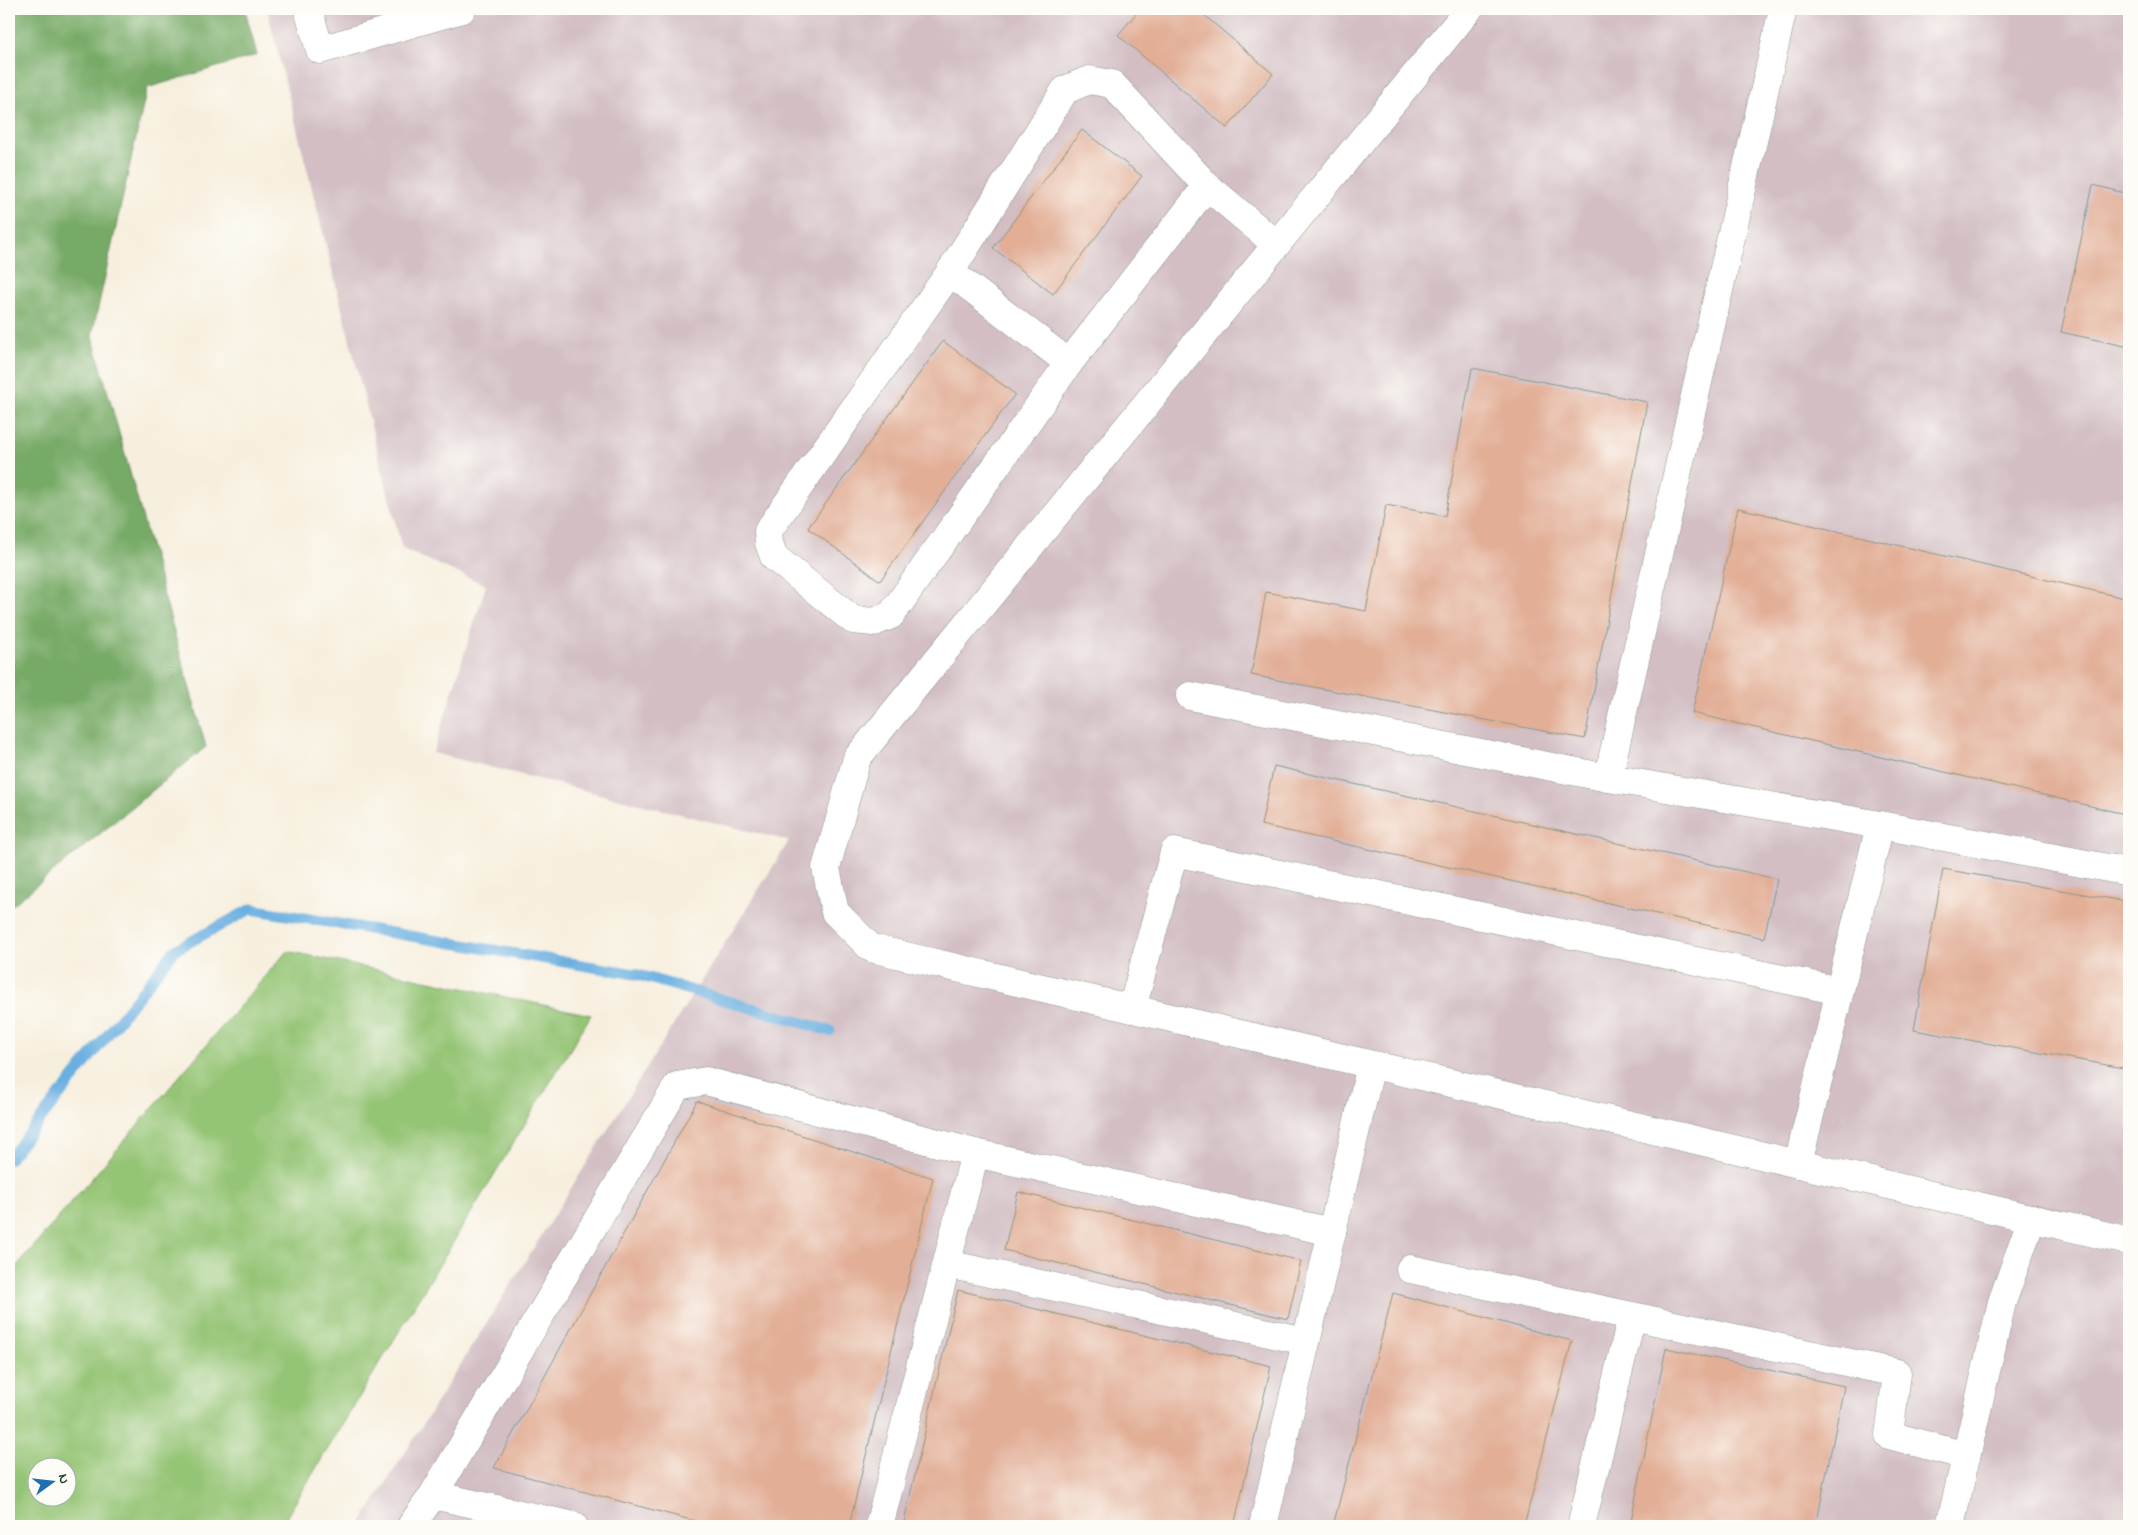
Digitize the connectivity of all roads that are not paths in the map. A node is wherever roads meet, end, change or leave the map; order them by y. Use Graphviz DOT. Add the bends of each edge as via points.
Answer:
graph roads {
  1 [pos="308,9"];
  2 [pos="462,9"];
  3 [pos="1783,9"];
  4 [pos="1463,11"];
  5 [pos="1207,186"];
  6 [pos="1276,244"];
  7 [pos="950,272"];
  8 [pos="1069,363"];
  9 [pos="1190,696"];
  10 [pos="1608,778"];
  11 [pos="1880,825"];
  12 [pos="2129,872"];
  13 [pos="1840,991"];
  14 [pos="1132,1009"];
  15 [pos="1371,1065"];
  16 [pos="975,1153"];
  17 [pos="1798,1164"];
  18 [pos="2032,1218"];
  19 [pos="1332,1232"];
  20 [pos="2129,1241"];
  21 [pos="947,1264"];
  22 [pos="1410,1269"];
  23 [pos="1632,1316"];
  24 [pos="1306,1341"];
  25 [pos="1966,1456"];
  26 [pos="433,1495"];
  27 [pos="411,1526"];
  28 [pos="574,1526"];
  29 [pos="879,1526"];
  30 [pos="1263,1526"];
  31 [pos="1581,1526"];
  32 [pos="1950,1526"];
  1 -- 2 [label="street" via="320,50"];
  3 -- 10 [label="street"];
  4 -- 6 [label="street"];
  5 -- 6 [label="street"];
  5 -- 7 [label="street" via="1112,84 1089,80 1065,90"];
  5 -- 8 [label="street"];
  6 -- 14 [label="street" via="857,758 826,868 835,912 871,948"];
  7 -- 8 [label="street"];
  7 -- 8 [label="street" via="768,532 774,557 853,620 874,622 891,615"];
  9 -- 10 [label="street"];
  10 -- 11 [label="street"];
  11 -- 12 [label="street"];
  11 -- 13 [label="street"];
  13 -- 14 [label="street" via="1174,852"];
  13 -- 17 [label="street"];
  14 -- 15 [label="street"];
  15 -- 17 [label="street"];
  15 -- 19 [label="street"];
  16 -- 19 [label="street"];
  16 -- 21 [label="street"];
  16 -- 26 [label="street" via="706,1081 677,1086"];
  17 -- 18 [label="street"];
  18 -- 20 [label="street"];
  18 -- 25 [label="street" via="2002,1302"];
  19 -- 24 [label="street"];
  21 -- 24 [label="street"];
  21 -- 29 [label="street"];
  22 -- 23 [label="street"];
  23 -- 25 [label="street" via="1897,1373 1889,1434"];
  23 -- 31 [label="street"];
  24 -- 30 [label="street"];
  25 -- 32 [label="street"];
  26 -- 27 [label="street"];
  26 -- 28 [label="street"];
}
